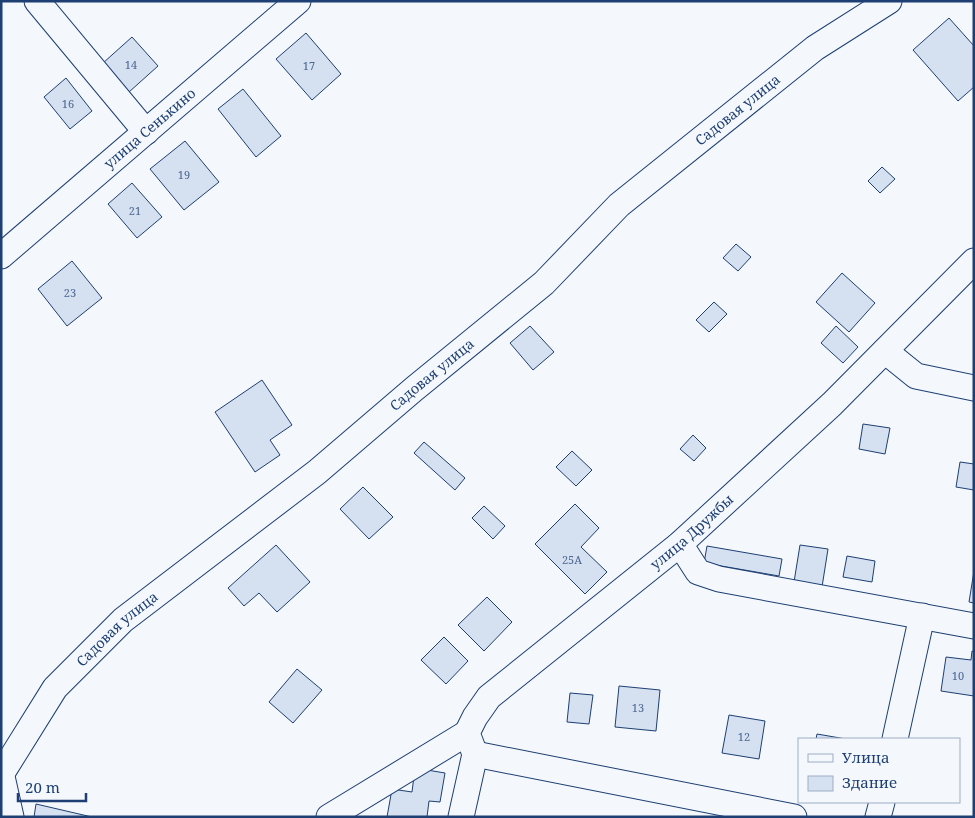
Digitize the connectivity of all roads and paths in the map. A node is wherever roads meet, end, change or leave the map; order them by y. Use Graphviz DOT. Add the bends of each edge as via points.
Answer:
graph roads {
  1 [pos="37,1"];
  2 [pos="298,1"];
  3 [pos="889,1"];
  4 [pos="146,132"];
  5 [pos="1,256"];
  6 [pos="974,261"];
  7 [pos="885,351"];
  8 [pos="974,388"];
  9 [pos="680,544"];
  10 [pos="922,616"];
  11 [pos="974,626"];
  12 [pos="895,738"];
  13 [pos="471,744"];
  14 [pos="2,772"];
  15 [pos="882,803"];
  16 [pos="11,817"];
  17 [pos="329,817"];
  18 [pos="461,817"];
  19 [pos="794,817"];
  20 [pos="878,817"];
  1 -- 4 [label="street"];
  2 -- 4 [label="street, улица Сенькино"];
  3 -- 14 [label="street, Садовая улица" via="815,48 619,205 544,283 317,472 123,620 55,688"];
  4 -- 5 [label="street, улица Сенькино"];
  6 -- 7 [label="street, улица Дружбы"];
  7 -- 8 [label="street" via="916,376"];
  7 -- 9 [label="street, улица Дружбы"];
  9 -- 10 [label="street" via="698,572 719,579"];
  9 -- 13 [label="street, улица Дружбы" via="489,697 475,717"];
  10 -- 11 [label="street"];
  10 -- 12 [label="street"];
  13 -- 17 [label="street"];
  13 -- 18 [label="street, улица Дружбы"];
  13 -- 19 [label="street"];
  14 -- 16 [label="street"];
  15 -- 20 [label="street"];
}
